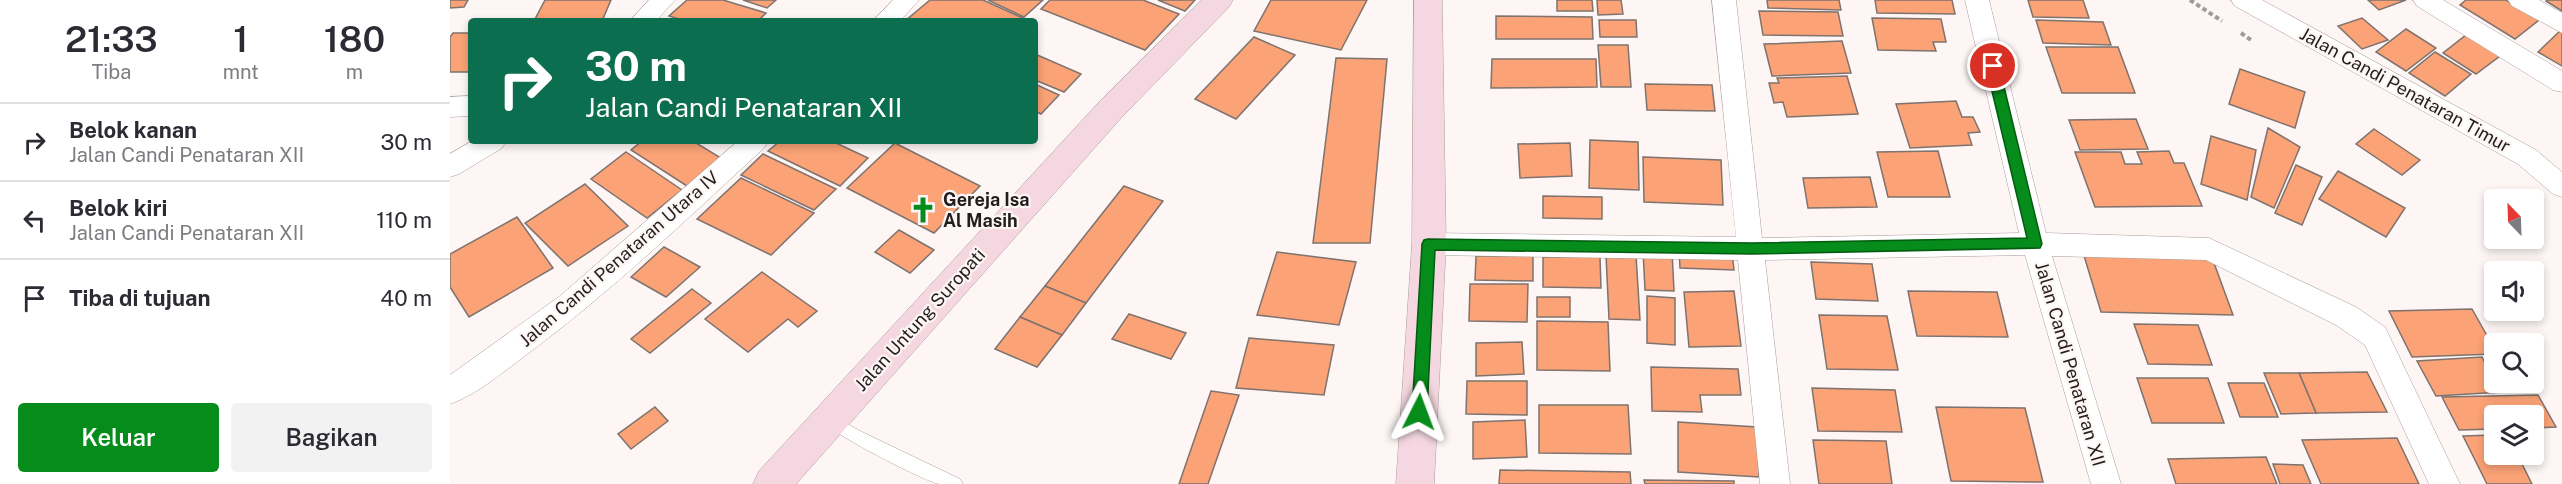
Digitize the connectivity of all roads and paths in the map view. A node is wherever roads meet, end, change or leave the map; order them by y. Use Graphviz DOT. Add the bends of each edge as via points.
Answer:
graph roads {
  1 [pos="663,0"];
  2 [pos="907,0"];
  3 [pos="1219,0"];
  4 [pos="1428,0"];
  5 [pos="1724,0"];
  6 [pos="1977,0"];
  7 [pos="2243,0"];
  8 [pos="2425,0"];
  9 [pos="2520,0"];
  10 [pos="645,18"];
  11 [pos="888,18"];
  12 [pos="2562,24"];
  13 [pos="2562,83"];
  14 [pos="450,106"];
  15 [pos="468,106"];
  16 [pos="488,144"];
  17 [pos="752,144"];
  18 [pos="450,167"];
  19 [pos="2562,187"];
  20 [pos="1428,244"];
  21 [pos="2035,244"];
  22 [pos="1752,249"];
  23 [pos="450,391"];
  24 [pos="830,420"];
  25 [pos="772,484"];
  26 [pos="956,484"];
  27 [pos="1415,484"];
  28 [pos="1775,484"];
  29 [pos="2106,484"];
  30 [pos="2445,484"];
  1 -- 10 [label="street"];
  2 -- 11 [label="street"];
  3 -- 24 [label="main road, Jalan Untung Suropati" via="1111,110"];
  4 -- 20 [label="main road"];
  5 -- 22 [label="street"];
  6 -- 21 [label="street, Jalan Candi Penataran XII"];
  7 -- 19 [label="street, Jalan Candi Penataran Timur" via="2527,157"];
  8 -- 13 [label="street"];
  9 -- 12 [label="street"];
  14 -- 15 [label="street"];
  16 -- 18 [label="street"];
  17 -- 23 [label="street, Jalan Candi Penataran Utara IV" via="610,272 503,358"];
  20 -- 22 [label="street, Jalan Candi Penataran XII"];
  20 -- 27 [label="main road"];
  21 -- 22 [label="street, Jalan Candi Penataran XII"];
  21 -- 29 [label="street, Jalan Candi Penataran XII"];
  21 -- 30 [label="street" via="2209,249 2346,316 2375,336"];
  22 -- 28 [label="street"];
  24 -- 25 [label="main road, Jalan Untung Suropati"];
  24 -- 26 [label="lane"];
}
